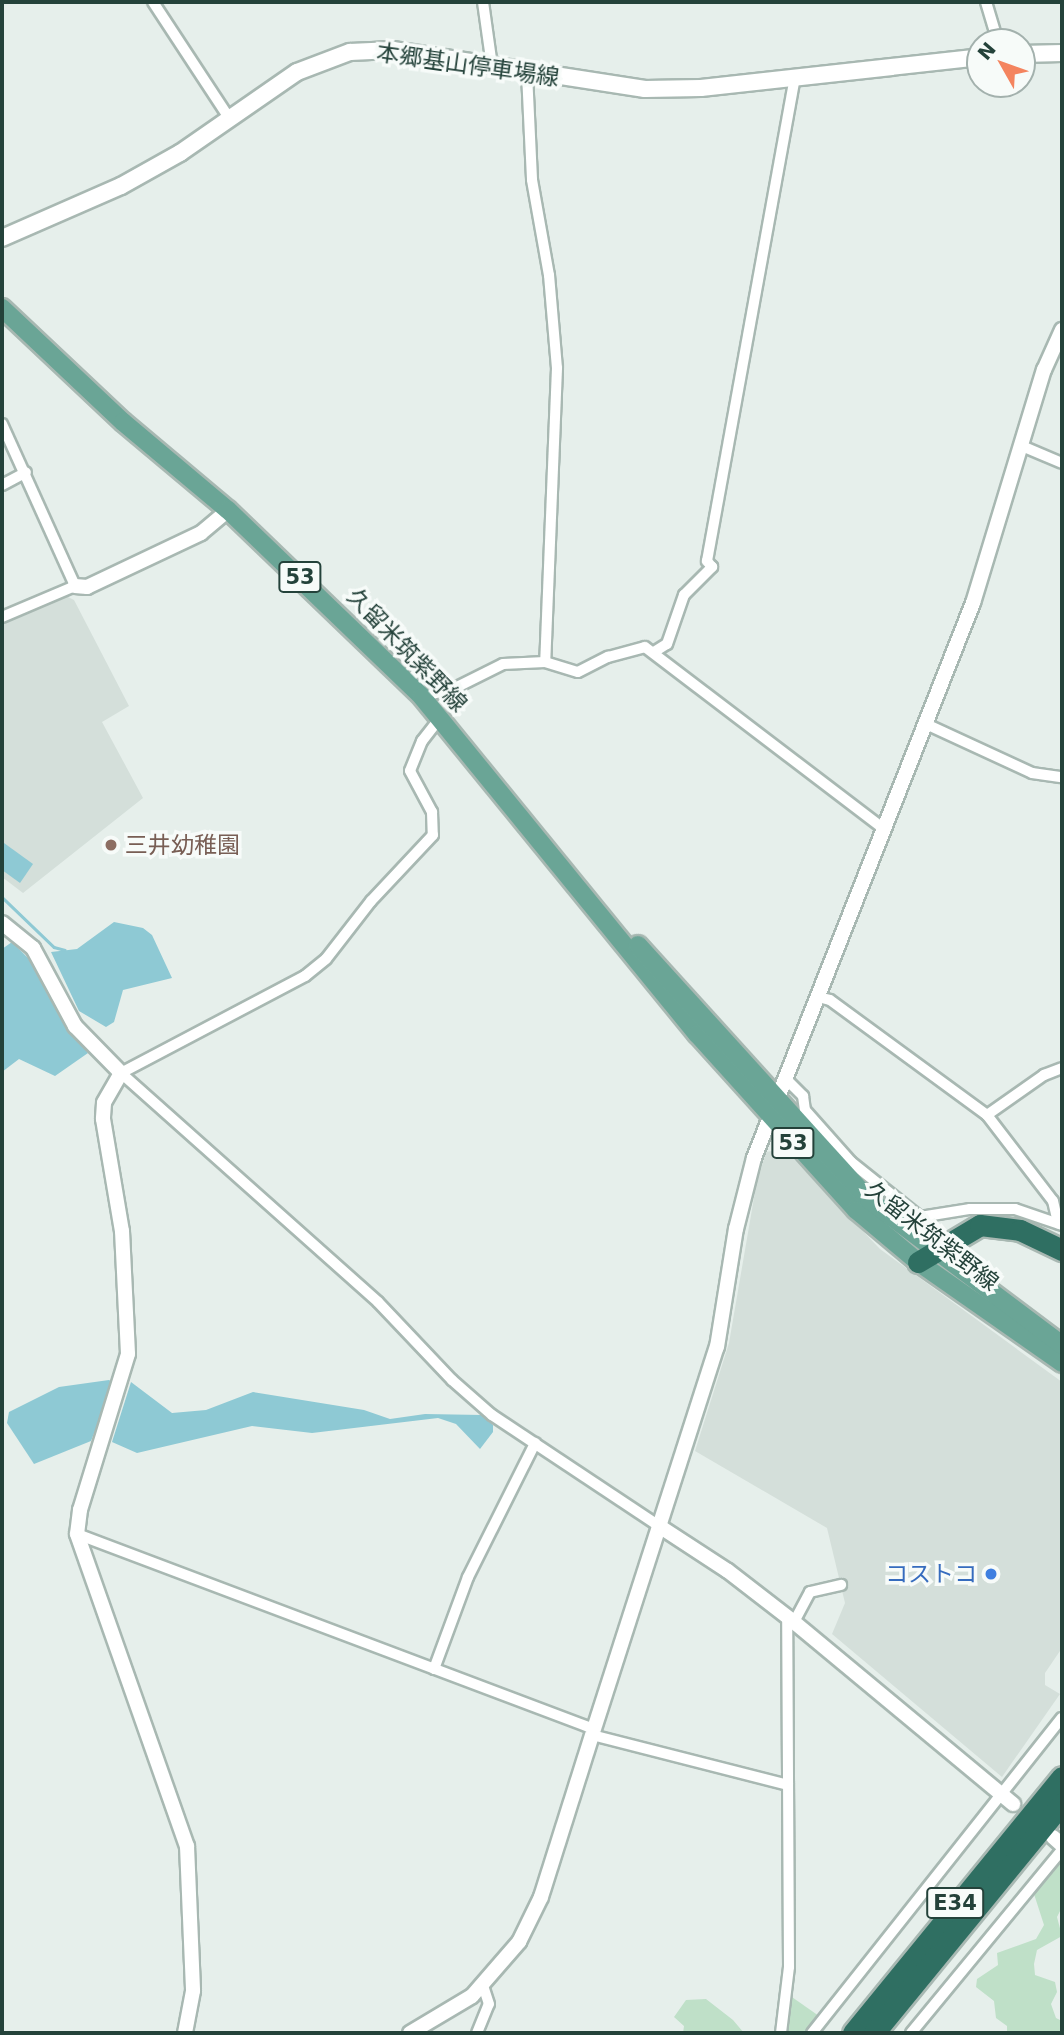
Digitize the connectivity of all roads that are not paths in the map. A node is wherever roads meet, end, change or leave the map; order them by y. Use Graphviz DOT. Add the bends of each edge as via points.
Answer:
graph roads {
  1 [pos="153,2"];
  2 [pos="483,2"];
  3 [pos="986,2"];
  4 [pos="994,28"];
  5 [pos="1062,53"];
  6 [pos="1036,54"];
  7 [pos="966,59"];
  8 [pos="492,66"];
  9 [pos="527,73"];
  10 [pos="795,78"];
  11 [pos="230,119"];
  12 [pos="2,238"];
  13 [pos="2,308"];
  14 [pos="1062,330"];
  15 [pos="2,424"];
  16 [pos="1022,446"];
  17 [pos="1062,463"];
  18 [pos="26,472"];
  19 [pos="2,485"];
  20 [pos="228,510"];
  21 [pos="75,586"];
  22 [pos="2,617"];
  23 [pos="654,652"];
  24 [pos="545,662"];
  25 [pos="422,697"];
  26 [pos="440,718"];
  27 [pos="926,724"];
  28 [pos="1062,777"];
  29 [pos="884,829"];
  30 [pos="2,923"];
  31 [pos="818,997"];
  32 [pos="1062,1068"];
  33 [pos="121,1073"];
  34 [pos="787,1080"];
  35 [pos="774,1111"];
  36 [pos="987,1115"];
  37 [pos="1060,1224"];
  38 [pos="1057,1250"];
  39 [pos="927,1258"];
  40 [pos="1062,1345"];
  41 [pos="1062,1363"];
  42 [pos="535,1443"];
  43 [pos="659,1526"];
  44 [pos="77,1534"];
  45 [pos="841,1585"];
  46 [pos="790,1620"];
  47 [pos="434,1669"];
  48 [pos="1062,1718"];
  49 [pos="593,1732"];
  50 [pos="1062,1775"];
  51 [pos="788,1785"];
  52 [pos="1016,1803"];
  53 [pos="1062,1803"];
  54 [pos="1059,1844"];
  55 [pos="482,1986"];
  56 [pos="185,2033"];
  57 [pos="410,2033"];
  58 [pos="477,2033"];
  59 [pos="781,2033"];
  60 [pos="812,2033"];
  61 [pos="853,2033"];
  62 [pos="874,2033"];
  63 [pos="911,2033"];
  1 -- 11 [label="street"];
  2 -- 8 [label="street"];
  3 -- 4 [label="street"];
  5 -- 6 [label="main road"];
  7 -- 10 [label="main road, 本郷基山停車場線"];
  8 -- 9 [label="main road, 本郷基山停車場線"];
  8 -- 11 [label="main road, 本郷基山停車場線" via="393,50 350,52 297,72"];
  9 -- 10 [label="main road, 本郷基山停車場線" via="645,89"];
  9 -- 24 [label="street" via="533,180 549,275 557,369"];
  10 -- 23 [label="street" via="707,561 712,567 684,595 667,644"];
  11 -- 12 [label="main road, 本郷基山停車場線" via="121,186"];
  13 -- 20 [label="main road, 久留米筑紫野線 / 53" via="124,422"];
  14 -- 16 [label="street" via="1044,370"];
  15 -- 18 [label="street"];
  16 -- 17 [label="street"];
  16 -- 27 [label="street" via="973,603"];
  18 -- 19 [label="street"];
  18 -- 21 [label="street"];
  20 -- 21 [label="street" via="201,533 87,587"];
  20 -- 25 [label="main road, 久留米筑紫野線 / 53"];
  21 -- 22 [label="street"];
  23 -- 24 [label="street" via="639,647 578,672"];
  23 -- 29 [label="street" via="870,824"];
  24 -- 25 [label="street" via="503,664 457,687"];
  25 -- 26 [label="main road, 久留米筑紫野線 / 53"];
  26 -- 33 [label="street" via="422,741 410,771 432,812 433,835 371,901 326,959 306,976"];
  26 -- 35 [label="main road, 久留米筑紫野線 / 53" via="568,876"];
  27 -- 28 [label="street" via="1032,773"];
  27 -- 29 [label="street"];
  29 -- 31 [label="street"];
  30 -- 33 [label="street" via="33,948 75,1026"];
  31 -- 34 [label="street"];
  31 -- 36 [label="street" via="830,1000"];
  32 -- 36 [label="street" via="1044,1074"];
  33 -- 42 [label="street" via="378,1302 452,1380"];
  33 -- 44 [label="street" via="104,1103 103,1119 122,1231 128,1354 80,1510"];
  34 -- 35 [label="street"];
  34 -- 37 [label="street" via="803,1096 805,1110 851,1162 920,1217 970,1209 1015,1209"];
  35 -- 39 [label="main road, 久留米筑紫野線 / 53" via="856,1210"];
  35 -- 43 [label="street" via="742,1200 717,1347"];
  36 -- 37 [label="street" via="1052,1201"];
  38 -- 39 [label="highway" via="1020,1230 980,1225"];
  39 -- 40 [label="main road, 久留米筑紫野線 / 53"];
  39 -- 41 [label="main road, 久留米筑紫野線 / 53"];
  42 -- 43 [label="street"];
  42 -- 47 [label="street" via="468,1577"];
  43 -- 46 [label="street" via="728,1571"];
  43 -- 49 [label="street"];
  44 -- 47 [label="street"];
  44 -- 56 [label="street" via="187,1846 193,1991"];
  45 -- 46 [label="street" via="810,1592"];
  46 -- 51 [label="street"];
  46 -- 52 [label="street"];
  47 -- 49 [label="street"];
  48 -- 52 [label="street"];
  49 -- 51 [label="street"];
  49 -- 55 [label="street" via="533,1915 519,1942"];
  50 -- 52 [label="highway, E34"];
  51 -- 59 [label="street" via="789,1967"];
  52 -- 60 [label="street"];
  52 -- 61 [label="highway, E34"];
  53 -- 62 [label="highway, E34"];
  54 -- 63 [label="street"];
  55 -- 57 [label="street" via="445,2016"];
  55 -- 58 [label="street" via="489,2004"];
}
